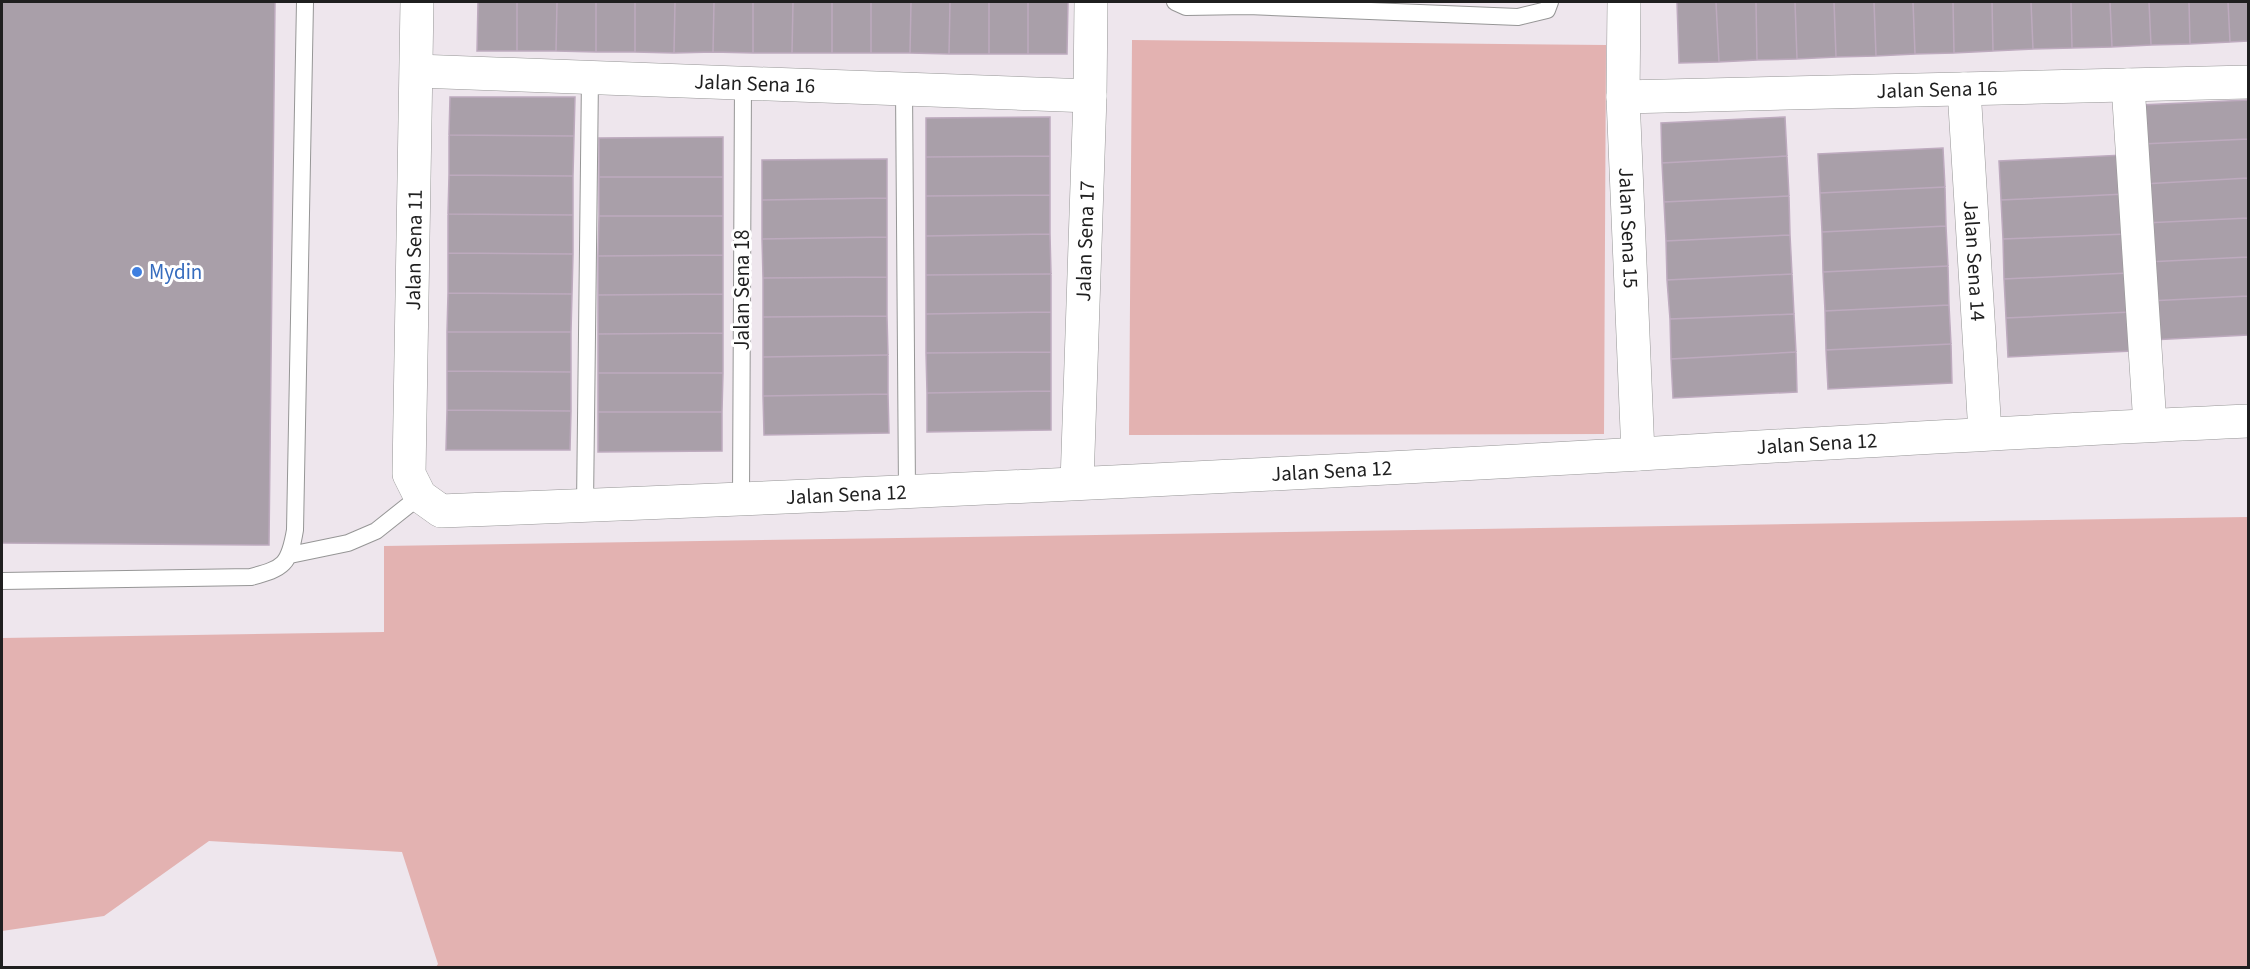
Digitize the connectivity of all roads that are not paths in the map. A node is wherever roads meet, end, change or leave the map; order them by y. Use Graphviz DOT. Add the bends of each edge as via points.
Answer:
graph roads {
  1 [pos="305,2"];
  2 [pos="417,2"];
  3 [pos="1091,2"];
  4 [pos="1175,2"];
  5 [pos="1550,2"];
  6 [pos="1624,2"];
  7 [pos="1248,4"];
  8 [pos="417,70"];
  9 [pos="590,77"];
  10 [pos="2248,82"];
  11 [pos="743,83"];
  12 [pos="2128,85"];
  13 [pos="904,88"];
  14 [pos="1964,89"];
  15 [pos="1090,96"];
  16 [pos="1623,98"];
  17 [pos="2248,421"];
  18 [pos="2150,425"];
  19 [pos="1985,433"];
  20 [pos="1638,454"];
  21 [pos="1077,483"];
  22 [pos="907,490"];
  23 [pos="420,496"];
  24 [pos="741,498"];
  25 [pos="585,505"];
  26 [pos="290,555"];
  27 [pos="2,581"];
  1 -- 26 [label="lane" via="295,531"];
  2 -- 8 [label="street, Jalan Sena 11"];
  3 -- 15 [label="street, Jalan Sena 17"];
  4 -- 7 [label="lane" via="1186,7"];
  5 -- 7 [label="lane" via="1547,10 1518,17"];
  6 -- 16 [label="street, Jalan Sena 15"];
  8 -- 9 [label="street, Jalan Sena 16"];
  8 -- 23 [label="street, Jalan Sena 11" via="409,474"];
  9 -- 11 [label="street, Jalan Sena 16"];
  9 -- 25 [label="lane"];
  10 -- 12 [label="street, Jalan Sena 16"];
  11 -- 13 [label="street, Jalan Sena 16"];
  11 -- 24 [label="lane, Jalan Sena 18"];
  12 -- 14 [label="street, Jalan Sena 16"];
  12 -- 18 [label="street"];
  13 -- 15 [label="street, Jalan Sena 16"];
  13 -- 22 [label="lane"];
  14 -- 16 [label="street, Jalan Sena 16"];
  14 -- 19 [label="street, Jalan Sena 14"];
  15 -- 21 [label="street, Jalan Sena 17"];
  16 -- 20 [label="street, Jalan Sena 15"];
  17 -- 18 [label="street, Jalan Sena 12"];
  18 -- 19 [label="street, Jalan Sena 12"];
  19 -- 20 [label="street, Jalan Sena 12"];
  20 -- 21 [label="street, Jalan Sena 12"];
  21 -- 22 [label="street, Jalan Sena 12"];
  22 -- 24 [label="street, Jalan Sena 12"];
  23 -- 25 [label="street, Jalan Sena 12" via="441,511"];
  23 -- 26 [label="lane" via="376,531 348,543"];
  24 -- 25 [label="street, Jalan Sena 12"];
  26 -- 27 [label="lane" via="276,570 251,577"];
}
